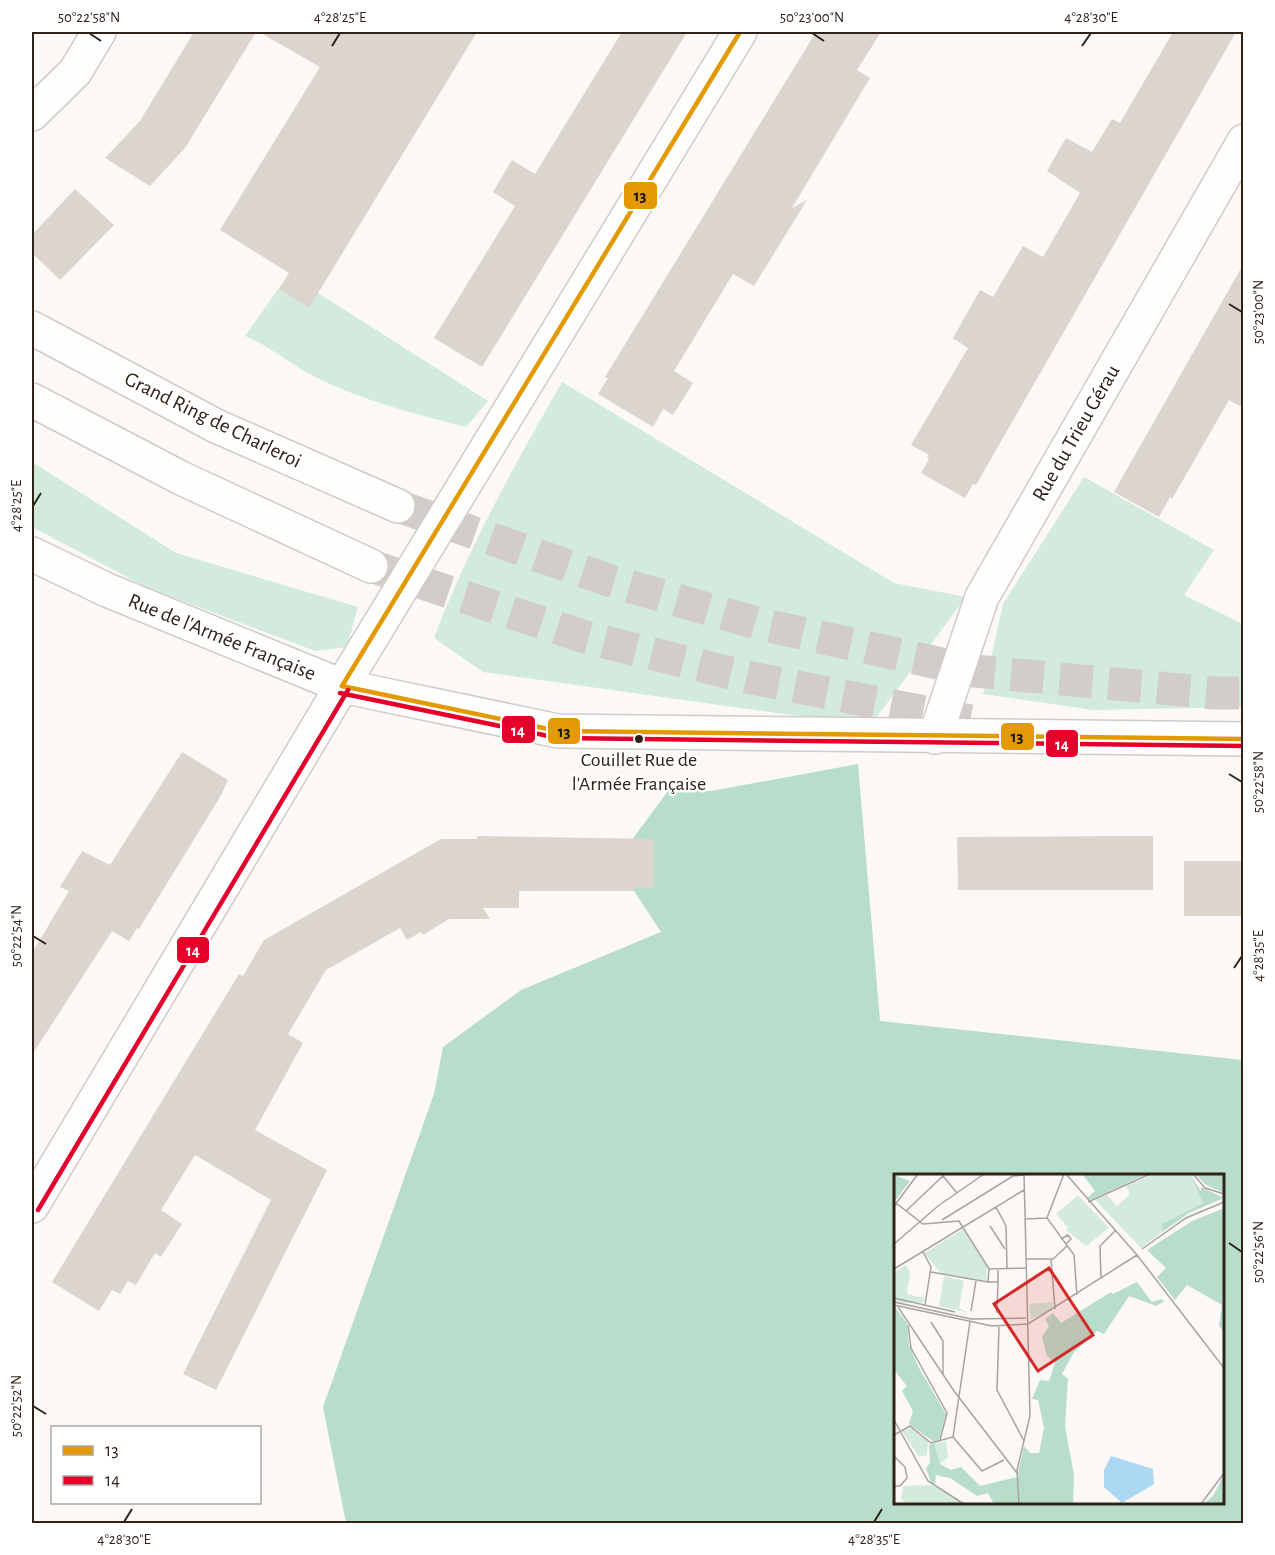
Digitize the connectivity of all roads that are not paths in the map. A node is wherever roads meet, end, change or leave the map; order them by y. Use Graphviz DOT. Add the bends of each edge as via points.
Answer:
graph roads {
  1 [pos="99,32"];
  2 [pos="740,32"];
  3 [pos="32,114"];
  4 [pos="1244,141"];
  5 [pos="32,328"];
  6 [pos="32,400"];
  7 [pos="398,506"];
  8 [pos="32,554"];
  9 [pos="371,566"];
  10 [pos="342,686"];
  11 [pos="934,737"];
  12 [pos="1244,740"];
  13 [pos="32,1206"];
  1 -- 3 [label="main road" via="75,72"];
  2 -- 10 [label="main road"];
  4 -- 11 [label="main road, Rue du Trieu Gérau" via="982,597"];
  5 -- 7 [label="main road, Grand Ring de Charleroi" via="216,426"];
  6 -- 9 [label="main road" via="181,478"];
  8 -- 10 [label="main road, Rue de l'Armée Française" via="107,590"];
  10 -- 11 [label="main road, Rue de l'Armée Française" via="558,732"];
  10 -- 13 [label="main road"];
  11 -- 12 [label="main road, Rue de l'Armée Française"];
}
